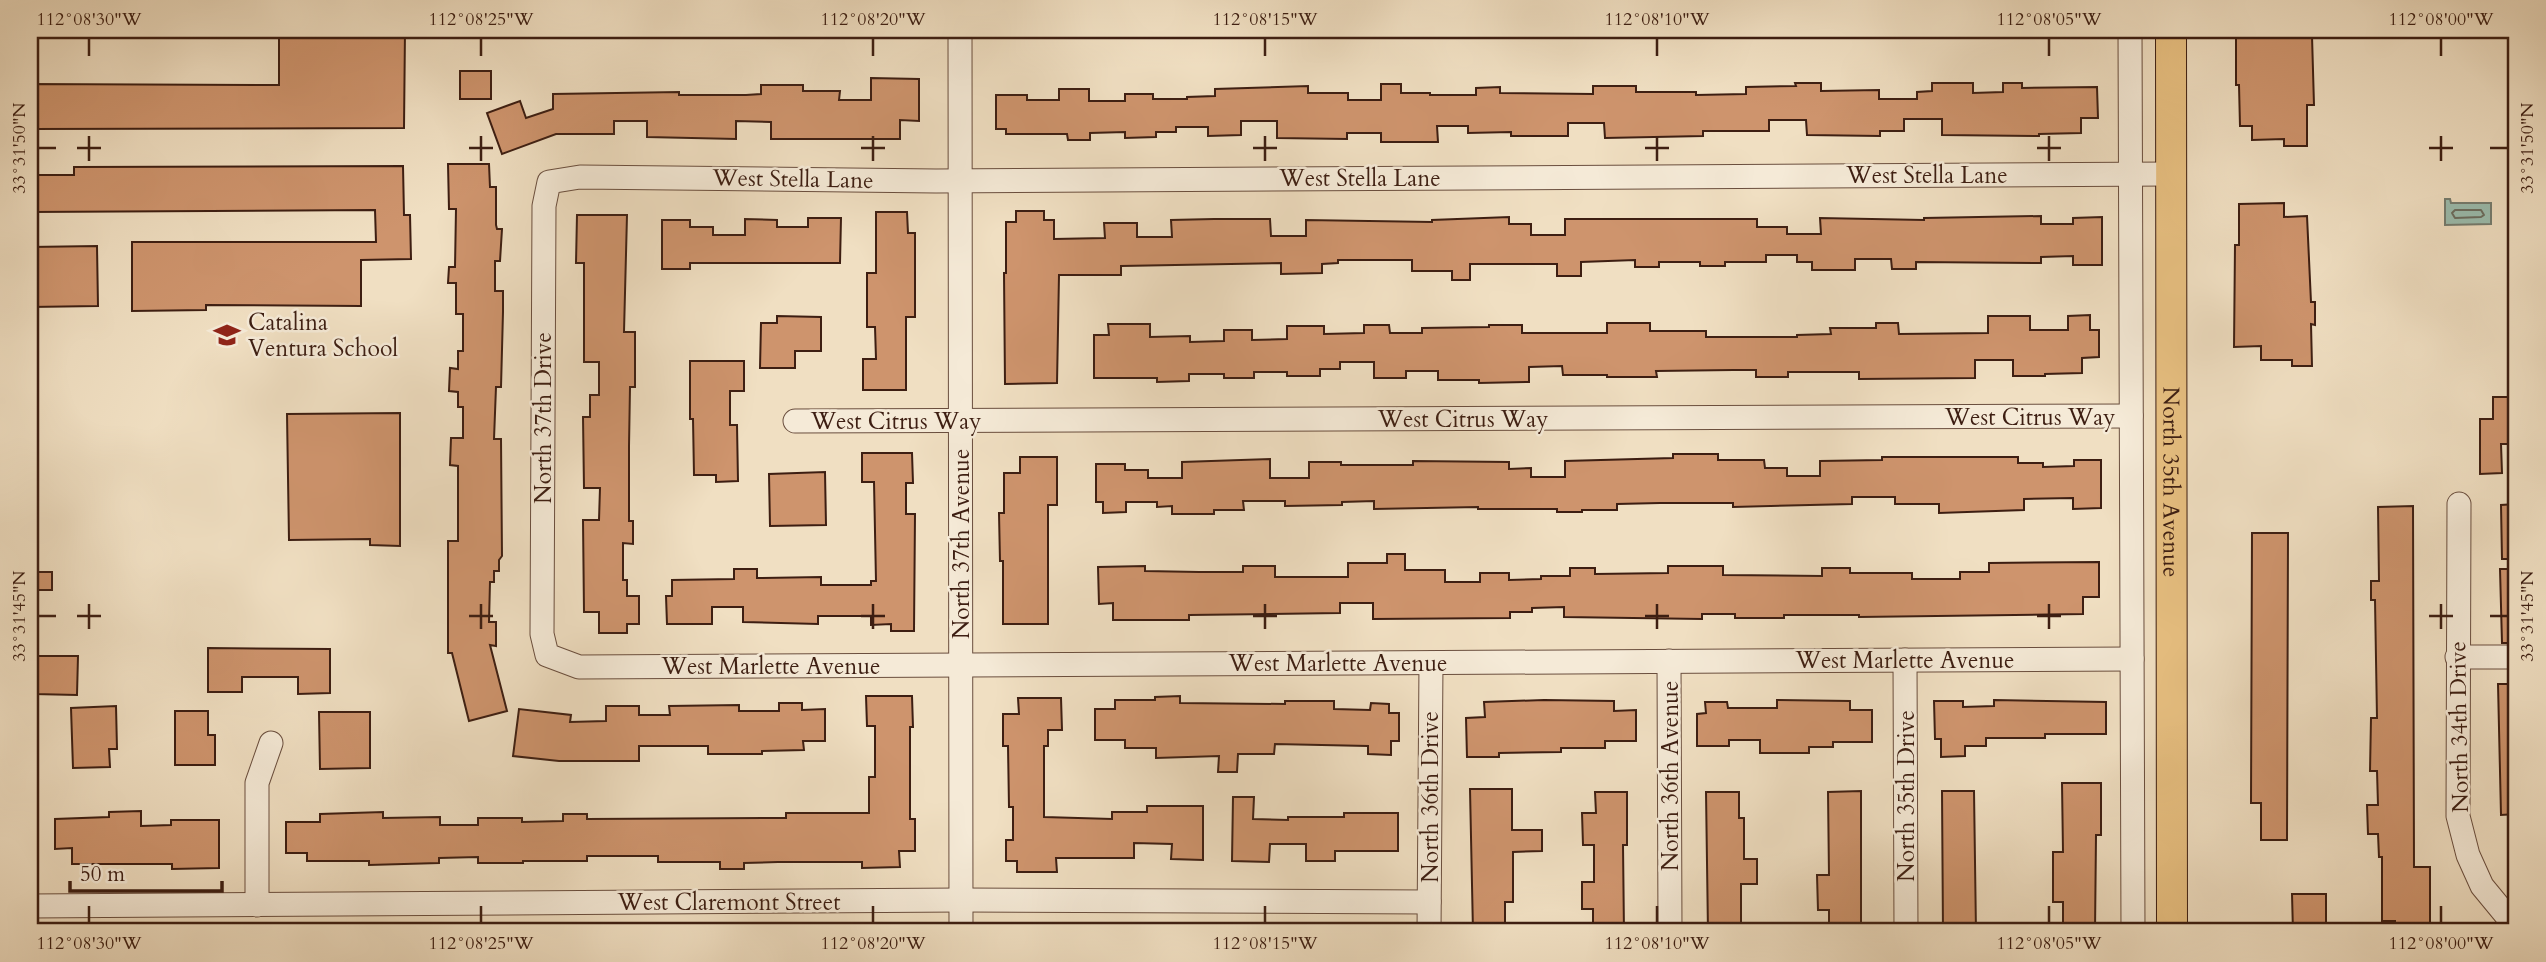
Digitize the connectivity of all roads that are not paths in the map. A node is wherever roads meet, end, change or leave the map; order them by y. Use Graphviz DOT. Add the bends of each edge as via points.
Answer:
graph roads {
  1 [pos="960,30"];
  2 [pos="2130,30"];
  3 [pos="2171,30"];
  4 [pos="2131,174"];
  5 [pos="2171,174"];
  6 [pos="959,180"];
  7 [pos="549,182"];
  8 [pos="2131,416"];
  9 [pos="795,421"];
  10 [pos="961,421"];
  11 [pos="2459,504"];
  12 [pos="547,655"];
  13 [pos="2457,657"];
  14 [pos="2516,657"];
  15 [pos="2132,659"];
  16 [pos="1905,660"];
  17 [pos="1669,662"];
  18 [pos="1431,663"];
  19 [pos="961,665"];
  20 [pos="271,743"];
  21 [pos="962,900"];
  22 [pos="1429,902"];
  23 [pos="257,905"];
  24 [pos="30,906"];
  25 [pos="2509,922"];
  26 [pos="961,932"];
  27 [pos="1429,932"];
  28 [pos="1670,932"];
  29 [pos="1906,932"];
  30 [pos="2133,932"];
  31 [pos="2172,932"];
  1 -- 6 [label="street, North 37th Avenue"];
  2 -- 4 [label="street, North 35th Avenue"];
  3 -- 5 [label="main road, North 35th Avenue"];
  4 -- 5 [label="street, West Stella Lane"];
  4 -- 6 [label="street, West Stella Lane"];
  4 -- 8 [label="street, North 35th Avenue"];
  5 -- 31 [label="main road, North 35th Avenue"];
  6 -- 7 [label="street, West Stella Lane" via="580,177"];
  6 -- 10 [label="street, North 37th Avenue"];
  7 -- 12 [label="street, North 37th Drive" via="544,206 542,634"];
  8 -- 10 [label="street, West Citrus Way"];
  8 -- 15 [label="street, North 35th Avenue"];
  9 -- 10 [label="street, West Citrus Way"];
  10 -- 19 [label="street, North 37th Avenue"];
  11 -- 13 [label="street, North 34th Drive"];
  12 -- 19 [label="street, West Marlette Avenue" via="579,667"];
  13 -- 14 [label="street"];
  13 -- 25 [label="street, North 34th Drive" via="2458,816 2482,886"];
  15 -- 16 [label="street, West Marlette Avenue"];
  15 -- 30 [label="street, North 35th Avenue"];
  16 -- 17 [label="street, West Marlette Avenue"];
  16 -- 29 [label="street, North 35th Drive"];
  17 -- 18 [label="street, West Marlette Avenue"];
  17 -- 28 [label="street, North 36th Avenue"];
  18 -- 19 [label="street, West Marlette Avenue"];
  18 -- 22 [label="street, North 36th Drive"];
  19 -- 21 [label="street, North 37th Avenue"];
  20 -- 23 [label="street" via="257,783"];
  21 -- 22 [label="street, West Claremont Street"];
  21 -- 23 [label="street, West Claremont Street"];
  21 -- 26 [label="street, North 37th Avenue"];
  22 -- 27 [label="street, North 36th Drive"];
  23 -- 24 [label="street, West Claremont Street"];
}
